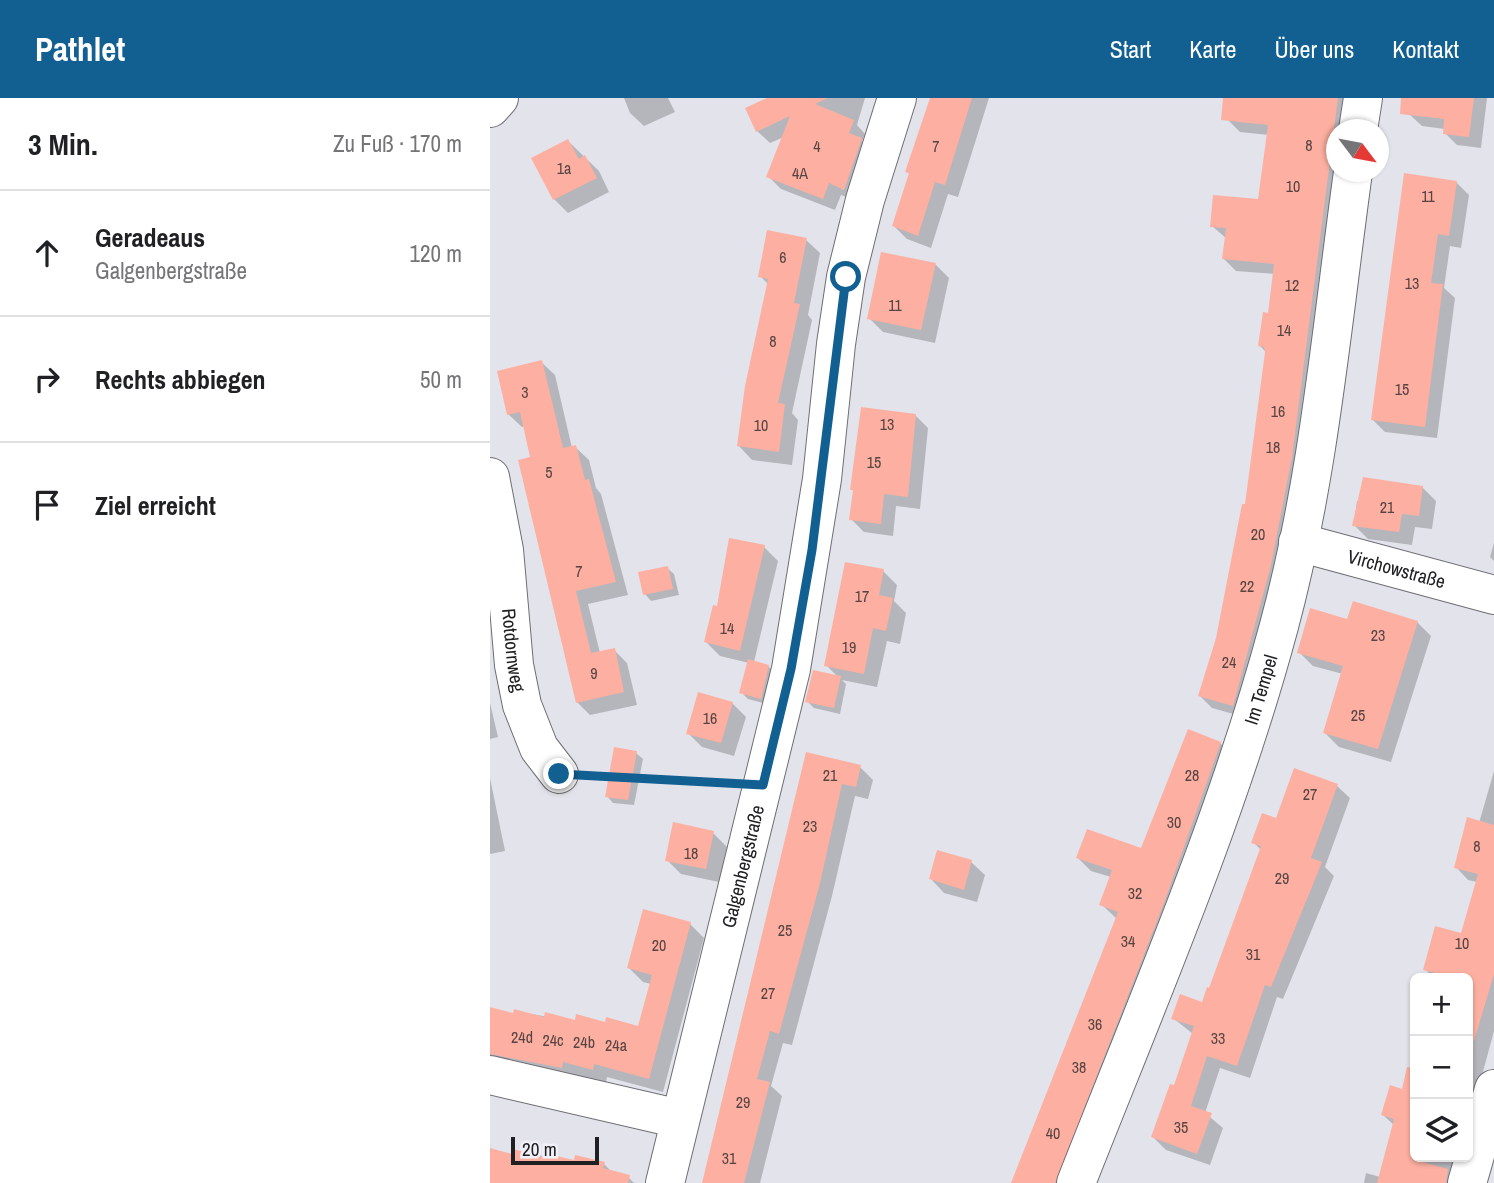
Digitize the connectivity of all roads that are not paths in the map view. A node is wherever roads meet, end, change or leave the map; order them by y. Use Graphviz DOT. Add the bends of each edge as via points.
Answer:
graph roads {
  1 [pos="499,98"];
  2 [pos="897,98"];
  3 [pos="1363,98"];
  4 [pos="490,108"];
  5 [pos="1360,119"];
  6 [pos="1352,182"];
  7 [pos="490,477"];
  8 [pos="1298,542"];
  9 [pos="1494,595"];
  10 [pos="559,774"];
  11 [pos="490,1075"];
  12 [pos="1494,1089"];
  13 [pos="680,1119"];
  14 [pos="664,1183"];
  15 [pos="1076,1183"];
  16 [pos="1467,1183"];
  1 -- 4 [label="street"];
  2 -- 13 [label="street, Galgenbergstraße" via="846,277 812,550 791,669"];
  3 -- 5 [label="street"];
  6 -- 8 [label="street, Im Tempel"];
  7 -- 10 [label="street, Rotdornweg" via="504,550 522,705 539,748"];
  8 -- 9 [label="street, Virchowstraße"];
  8 -- 15 [label="street, Im Tempel" via="1280,625 1239,759"];
  11 -- 13 [label="street"];
  12 -- 16 [label="street"];
  13 -- 14 [label="street, Galgenbergstraße"];
}
